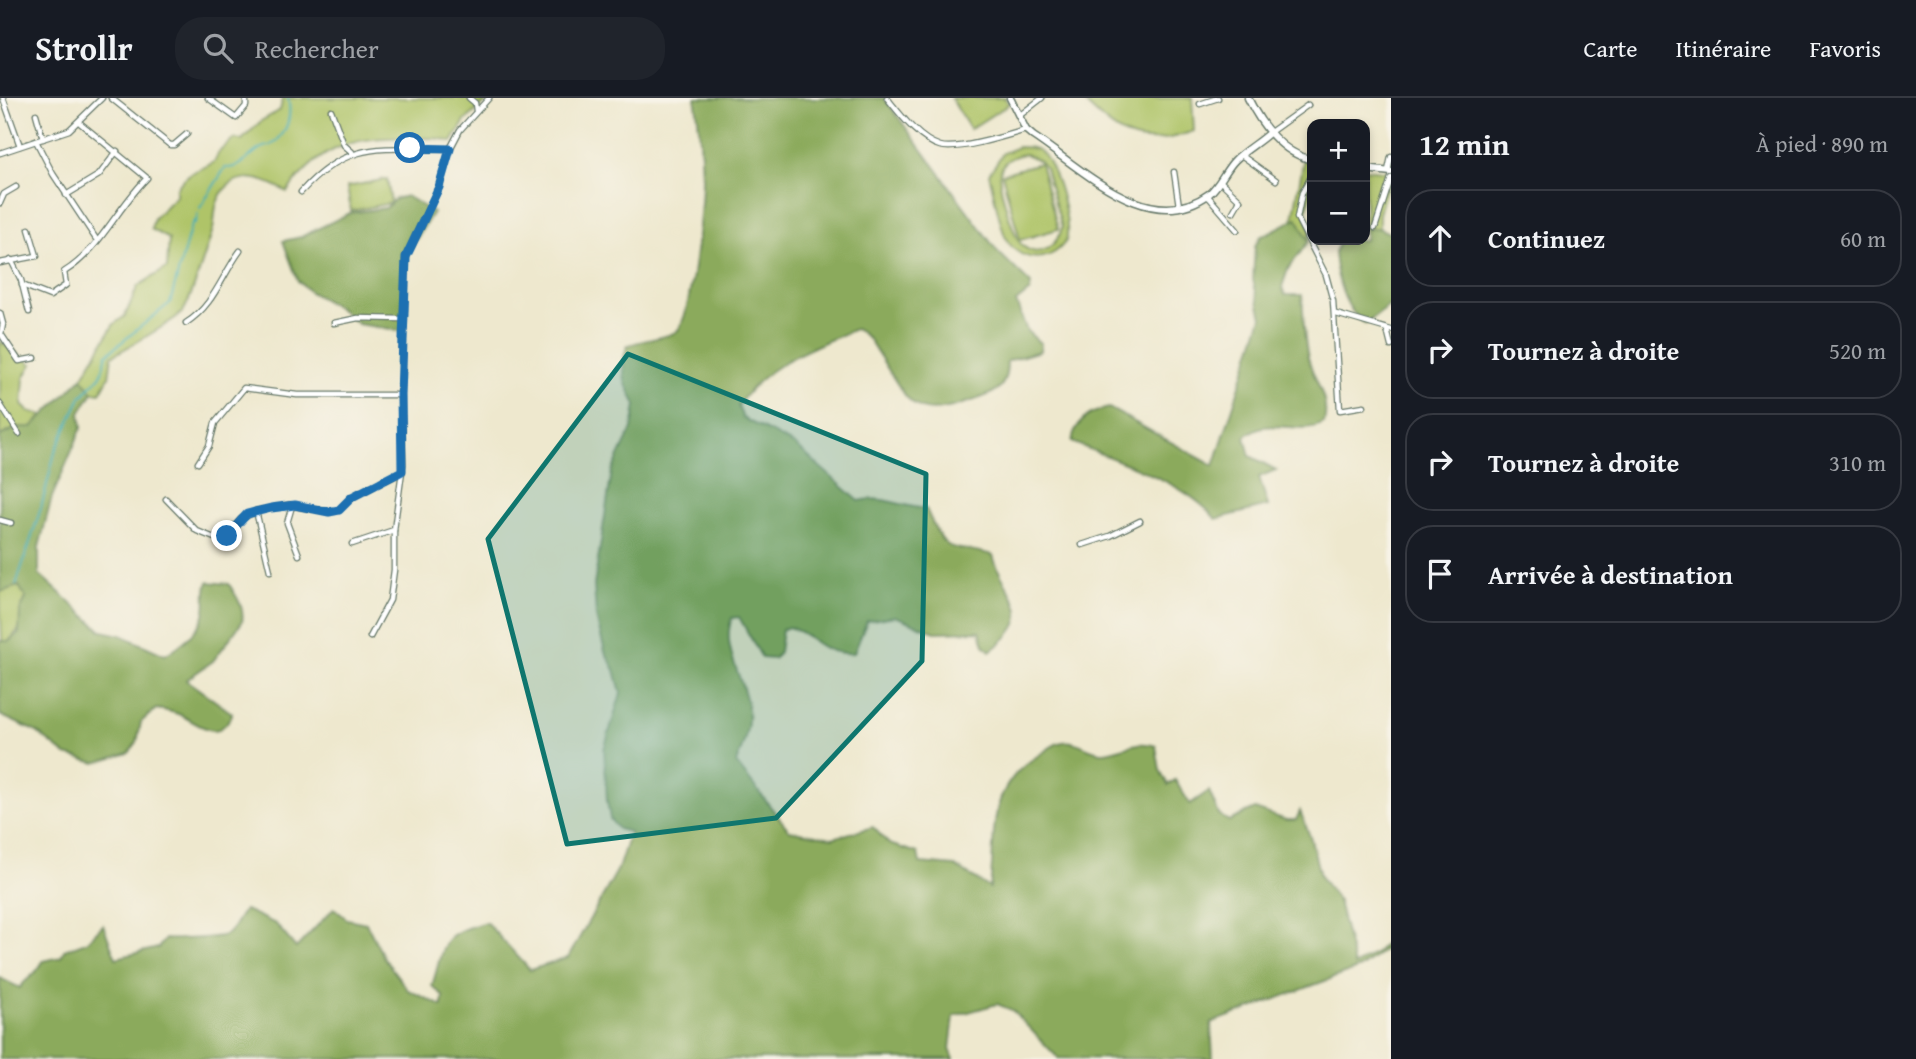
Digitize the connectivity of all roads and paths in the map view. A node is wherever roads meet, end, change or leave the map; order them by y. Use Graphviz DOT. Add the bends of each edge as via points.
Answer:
graph roads {
  1 [pos="3,98"];
  2 [pos="102,98"];
  3 [pos="111,98"];
  4 [pos="469,98"];
  5 [pos="489,98"];
  6 [pos="887,98"];
  7 [pos="1010,98"];
  8 [pos="1042,98"];
  9 [pos="1218,98"];
  10 [pos="1248,98"];
  11 [pos="211,99"];
  12 [pos="246,101"];
  13 [pos="1200,103"];
  14 [pos="1308,105"];
  15 [pos="331,110"];
  16 [pos="476,112"];
  17 [pos="36,114"];
  18 [pos="1019,116"];
  19 [pos="80,122"];
  20 [pos="1026,130"];
  21 [pos="1269,133"];
  22 [pos="187,134"];
  23 [pos="43,139"];
  24 [pos="36,141"];
  25 [pos="20,146"];
  26 [pos="450,149"];
  27 [pos="117,151"];
  28 [pos="0,153"];
  29 [pos="353,153"];
  30 [pos="1241,155"];
  31 [pos="1391,157"];
  32 [pos="1307,159"];
  33 [pos="1370,170"];
  34 [pos="1174,172"];
  35 [pos="1390,173"];
  36 [pos="1276,180"];
  37 [pos="1220,181"];
  38 [pos="1308,182"];
  39 [pos="16,187"];
  40 [pos="301,192"];
  41 [pos="66,195"];
  42 [pos="1207,195"];
  43 [pos="0,203"];
  44 [pos="1179,206"];
  45 [pos="1233,212"];
  46 [pos="1375,228"];
  47 [pos="29,229"];
  48 [pos="1237,230"];
  49 [pos="96,240"];
  50 [pos="240,251"];
  51 [pos="11,260"];
  52 [pos="1,261"];
  53 [pos="22,285"];
  54 [pos="29,312"];
  55 [pos="0,313"];
  56 [pos="1336,314"];
  57 [pos="403,319"];
  58 [pos="186,323"];
  59 [pos="334,323"];
  60 [pos="1389,330"];
  61 [pos="1391,346"];
  62 [pos="35,358"];
  63 [pos="401,395"];
  64 [pos="0,404"];
  65 [pos="1364,406"];
  66 [pos="19,434"];
  67 [pos="198,463"];
  68 [pos="402,471"];
  69 [pos="168,499"];
  70 [pos="292,505"];
  71 [pos="182,506"];
  72 [pos="177,510"];
  73 [pos="256,511"];
  74 [pos="0,520"];
  75 [pos="1140,521"];
  76 [pos="11,523"];
  77 [pos="394,530"];
  78 [pos="352,544"];
  79 [pos="1082,545"];
  80 [pos="299,555"];
  81 [pos="270,571"];
  82 [pos="370,637"];
  1 -- 25 [label="street"];
  2 -- 19 [label="street"];
  3 -- 22 [label="street" via="170,145"];
  4 -- 16 [label="street"];
  5 -- 16 [label="street"];
  6 -- 20 [label="street" via="938,146"];
  7 -- 18 [label="street"];
  8 -- 18 [label="street"];
  9 -- 13 [label="street"];
  10 -- 21 [label="street"];
  11 -- 12 [label="street" via="236,118"];
  14 -- 21 [label="street"];
  15 -- 29 [label="street" via="344,145"];
  16 -- 26 [label="street"];
  17 -- 23 [label="street"];
  18 -- 20 [label="street"];
  19 -- 23 [label="street"];
  19 -- 27 [label="street"];
  20 -- 44 [label="street" via="1130,201 1156,209"];
  21 -- 30 [label="street"];
  21 -- 32 [label="street"];
  23 -- 24 [label="street"];
  24 -- 25 [label="street"];
  24 -- 41 [label="street"];
  25 -- 28 [label="street"];
  26 -- 29 [label="street"];
  26 -- 57 [label="street" via="439,187 406,257"];
  27 -- 41 [label="street" via="99,175"];
  27 -- 49 [label="street" via="147,178"];
  29 -- 40 [label="street" via="343,156"];
  30 -- 36 [label="street"];
  30 -- 37 [label="street"];
  31 -- 35 [label="street"];
  33 -- 35 [label="street"];
  34 -- 44 [label="street"];
  35 -- 46 [label="street"];
  37 -- 42 [label="street"];
  37 -- 45 [label="street" via="1240,200"];
  38 -- 56 [label="street" via="1297,218 1326,275"];
  39 -- 43 [label="street" via="4,194"];
  41 -- 49 [label="street"];
  42 -- 44 [label="street"];
  42 -- 48 [label="street"];
  47 -- 51 [label="street" via="37,256"];
  49 -- 53 [label="street" via="90,254 64,272 66,285 50,296"];
  50 -- 58 [label="street" via="207,305"];
  51 -- 52 [label="street"];
  51 -- 53 [label="street"];
  53 -- 54 [label="street"];
  55 -- 62 [label="street" via="1,334 19,361"];
  56 -- 60 [label="street"];
  56 -- 65 [label="street" via="1340,410"];
  57 -- 59 [label="street" via="358,318"];
  57 -- 63 [label="street"];
  60 -- 61 [label="street"];
  63 -- 67 [label="street" via="297,395 247,387 215,423"];
  63 -- 68 [label="street"];
  64 -- 66 [label="street"];
  68 -- 70 [label="street" via="334,511"];
  68 -- 77 [label="street"];
  69 -- 72 [label="street"];
  70 -- 73 [label="street"];
  70 -- 80 [label="street" via="287,523"];
  71 -- 72 [label="street"];
  72 -- 73 [label="street" via="197,531 217,539"];
  73 -- 81 [label="street"];
  74 -- 76 [label="street"];
  75 -- 79 [label="street"];
  77 -- 78 [label="street"];
  77 -- 82 [label="street" via="390,600"];
}
